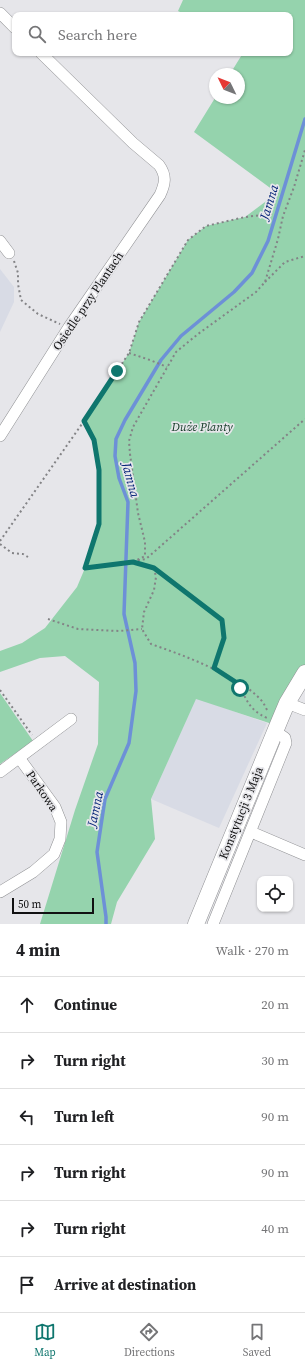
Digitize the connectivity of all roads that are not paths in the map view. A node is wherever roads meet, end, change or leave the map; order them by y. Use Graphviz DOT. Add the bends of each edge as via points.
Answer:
graph roads {
  1 [pos="0,13"];
  2 [pos="12,25"];
  3 [pos="44,56"];
  4 [pos="0,241"];
  5 [pos="9,253"];
  6 [pos="0,436"];
  7 [pos="305,673"];
  8 [pos="287,703"];
  9 [pos="305,710"];
  10 [pos="71,719"];
  11 [pos="273,725"];
  12 [pos="20,759"];
  13 [pos="0,772"];
  14 [pos="251,832"];
  15 [pos="305,855"];
  16 [pos="0,892"];
  17 [pos="196,924"];
  18 [pos="213,924"];
  1 -- 2 [label="street"];
  3 -- 6 [label="street, Osiedle przy Plantach" via="133,144 159,165 165,180 160,195 68,327"];
  4 -- 5 [label="street"];
  7 -- 8 [label="street, Konstytucji 3 Maja"];
  8 -- 9 [label="street"];
  8 -- 11 [label="street, Konstytucji 3 Maja"];
  10 -- 12 [label="street, Parkowa"];
  11 -- 14 [label="street" via="285,738 286,743"];
  11 -- 17 [label="street, Konstytucji 3 Maja"];
  12 -- 13 [label="street, Parkowa"];
  12 -- 16 [label="street, Parkowa" via="55,807 61,822 60,839 54,854 33,872"];
  14 -- 15 [label="street"];
  14 -- 18 [label="street"];
}
